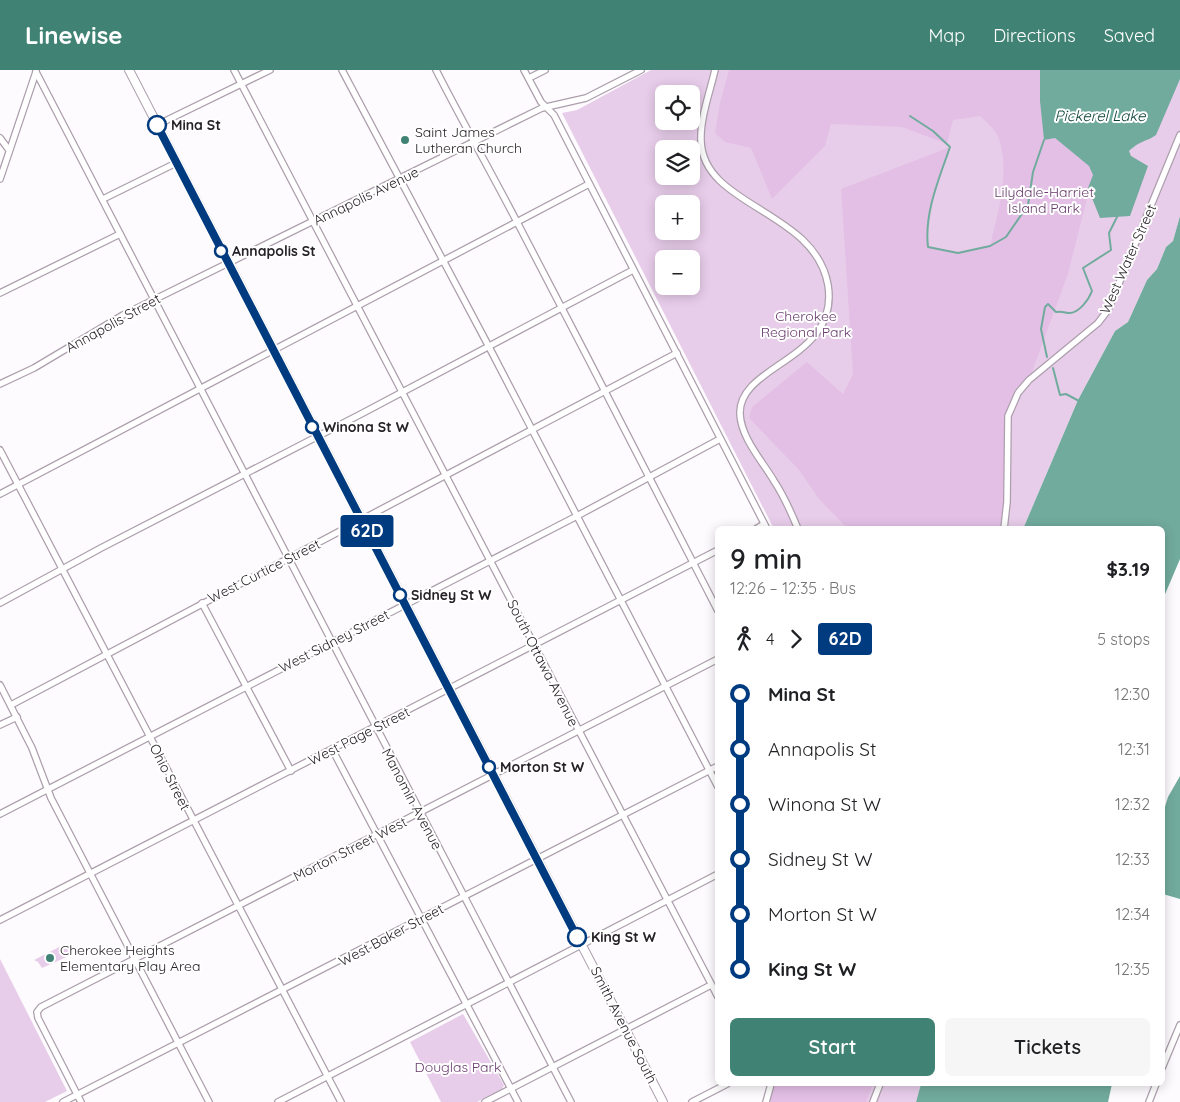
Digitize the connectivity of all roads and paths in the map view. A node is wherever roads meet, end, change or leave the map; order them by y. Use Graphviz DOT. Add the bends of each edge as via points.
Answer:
graph roads {
  1 [pos="129,70"];
  2 [pos="234,70"];
  3 [pos="270,70"];
  4 [pos="342,70"];
  5 [pos="436,70"];
  6 [pos="524,70"];
  7 [pos="545,70"];
  8 [pos="641,70"];
  9 [pos="715,70"];
  10 [pos="36,71"];
  11 [pos="529,78"];
  12 [pos="241,84"];
  13 [pos="545,107"];
  14 [pos="157,125"];
  15 [pos="1180,135"];
  16 [pos="0,138"];
  17 [pos="474,142"];
  18 [pos="9,150"];
  19 [pos="0,151"];
  20 [pos="176,163"];
  21 [pos="0,179"];
  22 [pos="400,179"];
  23 [pos="589,184"];
  24 [pos="102,200"];
  25 [pos="314,221"];
  26 [pos="518,223"];
  27 [pos="120,234"];
  28 [pos="444,262"];
  29 [pos="228,264"];
  30 [pos="633,270"];
  31 [pos="0,293"];
  32 [pos="153,300"];
  33 [pos="358,306"];
  34 [pos="561,308"];
  35 [pos="488,345"];
  36 [pos="272,351"];
  37 [pos="677,353"];
  38 [pos="0,384"];
  39 [pos="200,388"];
  40 [pos="402,391"];
  41 [pos="605,392"];
  42 [pos="532,430"];
  43 [pos="317,436"];
  44 [pos="720,438"];
  45 [pos="0,450"];
  46 [pos="243,474"];
  47 [pos="446,475"];
  48 [pos="649,478"];
  49 [pos="18,484"];
  50 [pos="0,494"];
  51 [pos="577,516"];
  52 [pos="361,520"];
  53 [pos="766,526"];
  54 [pos="797,526"];
  55 [pos="1004,526"];
  56 [pos="715,552"];
  57 [pos="287,558"];
  58 [pos="490,560"];
  59 [pos="694,564"];
  60 [pos="63,569"];
  61 [pos="620,601"];
  62 [pos="0,603"];
  63 [pos="202,603"];
  64 [pos="405,605"];
  65 [pos="715,605"];
  66 [pos="331,643"];
  67 [pos="534,646"];
  68 [pos="107,654"];
  69 [pos="715,661"];
  70 [pos="0,684"];
  71 [pos="665,686"];
  72 [pos="247,687"];
  73 [pos="449,690"];
  74 [pos="10,705"];
  75 [pos="17,717"];
  76 [pos="0,725"];
  77 [pos="375,727"];
  78 [pos="578,730"];
  79 [pos="149,737"];
  80 [pos="332,749"];
  81 [pos="715,767"];
  82 [pos="709,770"];
  83 [pos="291,771"];
  84 [pos="493,775"];
  85 [pos="715,781"];
  86 [pos="49,789"];
  87 [pos="419,812"];
  88 [pos="0,814"];
  89 [pos="622,815"];
  90 [pos="193,822"];
  91 [pos="377,834"];
  92 [pos="537,859"];
  93 [pos="92,874"];
  94 [pos="715,876"];
  95 [pos="464,897"];
  96 [pos="667,901"];
  97 [pos="237,907"];
  98 [pos="421,919"];
  99 [pos="0,920"];
  100 [pos="582,945"];
  101 [pos="135,959"];
  102 [pos="509,982"];
  103 [pos="712,985"];
  104 [pos="715,991"];
  105 [pos="282,992"];
  106 [pos="466,1004"];
  107 [pos="1180,1025"];
  108 [pos="626,1028"];
  109 [pos="180,1044"];
  110 [pos="1165,1061"];
  111 [pos="552,1067"];
  112 [pos="328,1076"];
  113 [pos="724,1086"];
  114 [pos="770,1086"];
  115 [pos="879,1086"];
  116 [pos="1155,1086"];
  117 [pos="511,1089"];
  118 [pos="77,1095"];
  119 [pos="64,1102"];
  120 [pos="81,1102"];
  121 [pos="209,1102"];
  122 [pos="278,1102"];
  123 [pos="341,1102"];
  124 [pos="485,1102"];
  125 [pos="518,1102"];
  126 [pos="571,1102"];
  127 [pos="663,1102"];
  128 [pos="692,1102"];
  129 [pos="766,1102"];
  130 [pos="873,1102"];
  131 [pos="1149,1102"];
  1 -- 14 [label="main road, Smith Avenue South"];
  2 -- 12 [label="street, South Ottawa Avenue"];
  3 -- 12 [label="street"];
  4 -- 22 [label="street"];
  5 -- 17 [label="street"];
  6 -- 11 [label="street"];
  7 -- 11 [label="street"];
  8 -- 13 [label="street, Annapolis Avenue" via="586,98"];
  9 -- 54 [label="street" via="700,140 703,158 712,174 727,187 802,238 822,263 828,286 828,305 817,334 746,391 740,413 743,430 776,483"];
  10 -- 18 [label="street"];
  10 -- 24 [label="street"];
  11 -- 13 [label="street"];
  12 -- 14 [label="street"];
  12 -- 25 [label="street, South Ottawa Avenue"];
  13 -- 17 [label="street, Annapolis Avenue"];
  13 -- 23 [label="street" via="553,113"];
  14 -- 20 [label="main road, Smith Avenue South"];
  15 -- 55 [label="street, West Water Street" via="1108,310 1098,323 1029,380 1018,393 1008,416"];
  16 -- 18 [label="street"];
  17 -- 22 [label="street, Annapolis Avenue"];
  17 -- 26 [label="street"];
  18 -- 19 [label="street"];
  18 -- 21 [label="street"];
  20 -- 24 [label="street"];
  20 -- 29 [label="main road, Smith Avenue South"];
  22 -- 25 [label="street, Annapolis Avenue"];
  22 -- 28 [label="street"];
  23 -- 26 [label="street"];
  23 -- 30 [label="street"];
  24 -- 27 [label="street"];
  25 -- 29 [label="street, Annapolis Avenue"];
  25 -- 33 [label="street, South Ottawa Avenue"];
  26 -- 28 [label="street"];
  26 -- 34 [label="street"];
  27 -- 31 [label="street"];
  27 -- 32 [label="street"];
  28 -- 33 [label="street"];
  28 -- 35 [label="street"];
  29 -- 32 [label="street, Annapolis Street"];
  29 -- 36 [label="main road, Smith Avenue South"];
  30 -- 34 [label="street"];
  30 -- 37 [label="street"];
  32 -- 38 [label="street, Annapolis Street"];
  32 -- 39 [label="street, Manomin Avenue"];
  33 -- 36 [label="street"];
  33 -- 40 [label="street, South Ottawa Avenue"];
  34 -- 35 [label="street"];
  34 -- 41 [label="street"];
  35 -- 40 [label="street"];
  35 -- 42 [label="street"];
  36 -- 39 [label="street"];
  36 -- 43 [label="main road, Smith Avenue South"];
  37 -- 41 [label="street, West Curtice Street"];
  37 -- 44 [label="street"];
  39 -- 46 [label="street, Manomin Avenue"];
  39 -- 49 [label="street"];
  40 -- 43 [label="street"];
  40 -- 47 [label="street, South Ottawa Avenue"];
  41 -- 42 [label="street, West Curtice Street"];
  41 -- 48 [label="street"];
  42 -- 47 [label="street, West Curtice Street"];
  42 -- 51 [label="street"];
  43 -- 46 [label="street"];
  43 -- 52 [label="main road, Smith Avenue South"];
  44 -- 48 [label="street, West Sidney Street"];
  44 -- 53 [label="street"];
  45 -- 49 [label="street, Ohio Street"];
  46 -- 57 [label="street, Manomin Avenue"];
  46 -- 60 [label="street"];
  47 -- 52 [label="street, West Curtice Street"];
  47 -- 58 [label="street, South Ottawa Avenue"];
  48 -- 51 [label="street, West Sidney Street"];
  48 -- 59 [label="street"];
  49 -- 50 [label="street"];
  49 -- 60 [label="street, Ohio Street"];
  51 -- 58 [label="street, West Sidney Street"];
  51 -- 61 [label="street"];
  52 -- 57 [label="street, West Curtice Street"];
  52 -- 64 [label="main road, Smith Avenue South"];
  56 -- 59 [label="street, West Page Street"];
  57 -- 63 [label="street, West Curtice Street"];
  57 -- 66 [label="street, Manomin Avenue"];
  58 -- 64 [label="street, West Sidney Street"];
  58 -- 67 [label="street, South Ottawa Avenue"];
  59 -- 61 [label="street, West Page Street"];
  59 -- 65 [label="street"];
  60 -- 62 [label="street"];
  60 -- 68 [label="street, Ohio Street"];
  61 -- 67 [label="street, West Page Street"];
  61 -- 71 [label="street"];
  63 -- 68 [label="street, West Curtice Street"];
  63 -- 72 [label="street"];
  64 -- 66 [label="street, West Sidney Street"];
  64 -- 73 [label="main road, Smith Avenue South"];
  66 -- 72 [label="street, West Sidney Street"];
  66 -- 77 [label="street, Manomin Avenue"];
  67 -- 73 [label="street, West Page Street"];
  67 -- 78 [label="street, South Ottawa Avenue"];
  68 -- 74 [label="street, West Curtice Street"];
  68 -- 79 [label="street, Ohio Street"];
  69 -- 71 [label="street, Morton Street West"];
  70 -- 74 [label="street"];
  71 -- 78 [label="street, Morton Street West"];
  71 -- 82 [label="street"];
  72 -- 79 [label="street, West Sidney Street"];
  72 -- 83 [label="street"];
  73 -- 77 [label="street, West Page Street"];
  73 -- 84 [label="main road, Smith Avenue South"];
  74 -- 75 [label="street"];
  75 -- 76 [label="street"];
  75 -- 86 [label="street"];
  77 -- 80 [label="street, West Page Street"];
  77 -- 87 [label="street, Manomin Avenue"];
  78 -- 84 [label="street, Morton Street West"];
  78 -- 89 [label="street, South Ottawa Avenue"];
  79 -- 86 [label="street, West Sidney Street"];
  79 -- 90 [label="street, Ohio Street"];
  80 -- 83 [label="street, West Page Street"];
  80 -- 91 [label="street"];
  81 -- 82 [label="street, West Baker Street"];
  82 -- 85 [label="street"];
  82 -- 89 [label="street, West Baker Street"];
  83 -- 90 [label="street, West Page Street"];
  84 -- 87 [label="street, Morton Street West"];
  84 -- 92 [label="main road, Smith Avenue South"];
  86 -- 88 [label="street, West Sidney Street"];
  86 -- 93 [label="street"];
  87 -- 91 [label="street, Morton Street West"];
  87 -- 95 [label="street, Manomin Avenue"];
  89 -- 92 [label="street, West Baker Street"];
  89 -- 96 [label="street, South Ottawa Avenue"];
  90 -- 93 [label="street, West Page Street"];
  90 -- 97 [label="street, Ohio Street"];
  91 -- 97 [label="street, Morton Street West"];
  91 -- 98 [label="street"];
  92 -- 95 [label="street, West Baker Street"];
  92 -- 100 [label="main road, Smith Avenue South"];
  93 -- 99 [label="street, West Page Street"];
  93 -- 101 [label="street"];
  94 -- 96 [label="street"];
  95 -- 98 [label="street, West Baker Street"];
  95 -- 102 [label="street, Manomin Avenue"];
  96 -- 100 [label="street"];
  96 -- 103 [label="street, South Ottawa Avenue"];
  97 -- 101 [label="street, Morton Street West"];
  97 -- 105 [label="street, Ohio Street"];
  98 -- 105 [label="street, West Baker Street"];
  98 -- 106 [label="street"];
  100 -- 102 [label="street"];
  100 -- 108 [label="main road, Smith Avenue South"];
  101 -- 109 [label="street"];
  101 -- 118 [label="street, Morton Street West" via="53,1000 37,1012"];
  102 -- 106 [label="street"];
  102 -- 111 [label="street, Manomin Avenue"];
  103 -- 104 [label="street, South Ottawa Avenue"];
  103 -- 108 [label="street"];
  105 -- 109 [label="street, West Baker Street"];
  105 -- 112 [label="street, Ohio Street"];
  106 -- 112 [label="street"];
  106 -- 117 [label="street"];
  107 -- 110 [label="street"];
  108 -- 111 [label="street"];
  108 -- 127 [label="main road, Smith Avenue South"];
  109 -- 118 [label="street, West Baker Street"];
  109 -- 121 [label="street"];
  111 -- 117 [label="street"];
  111 -- 126 [label="street, Manomin Avenue"];
  112 -- 122 [label="street"];
  112 -- 123 [label="street, Ohio Street"];
  113 -- 128 [label="street"];
  114 -- 129 [label="street"];
  115 -- 130 [label="street"];
  116 -- 131 [label="street"];
  117 -- 124 [label="street"];
  117 -- 125 [label="street"];
  118 -- 119 [label="street, West Baker Street"];
  118 -- 120 [label="street"];
}
